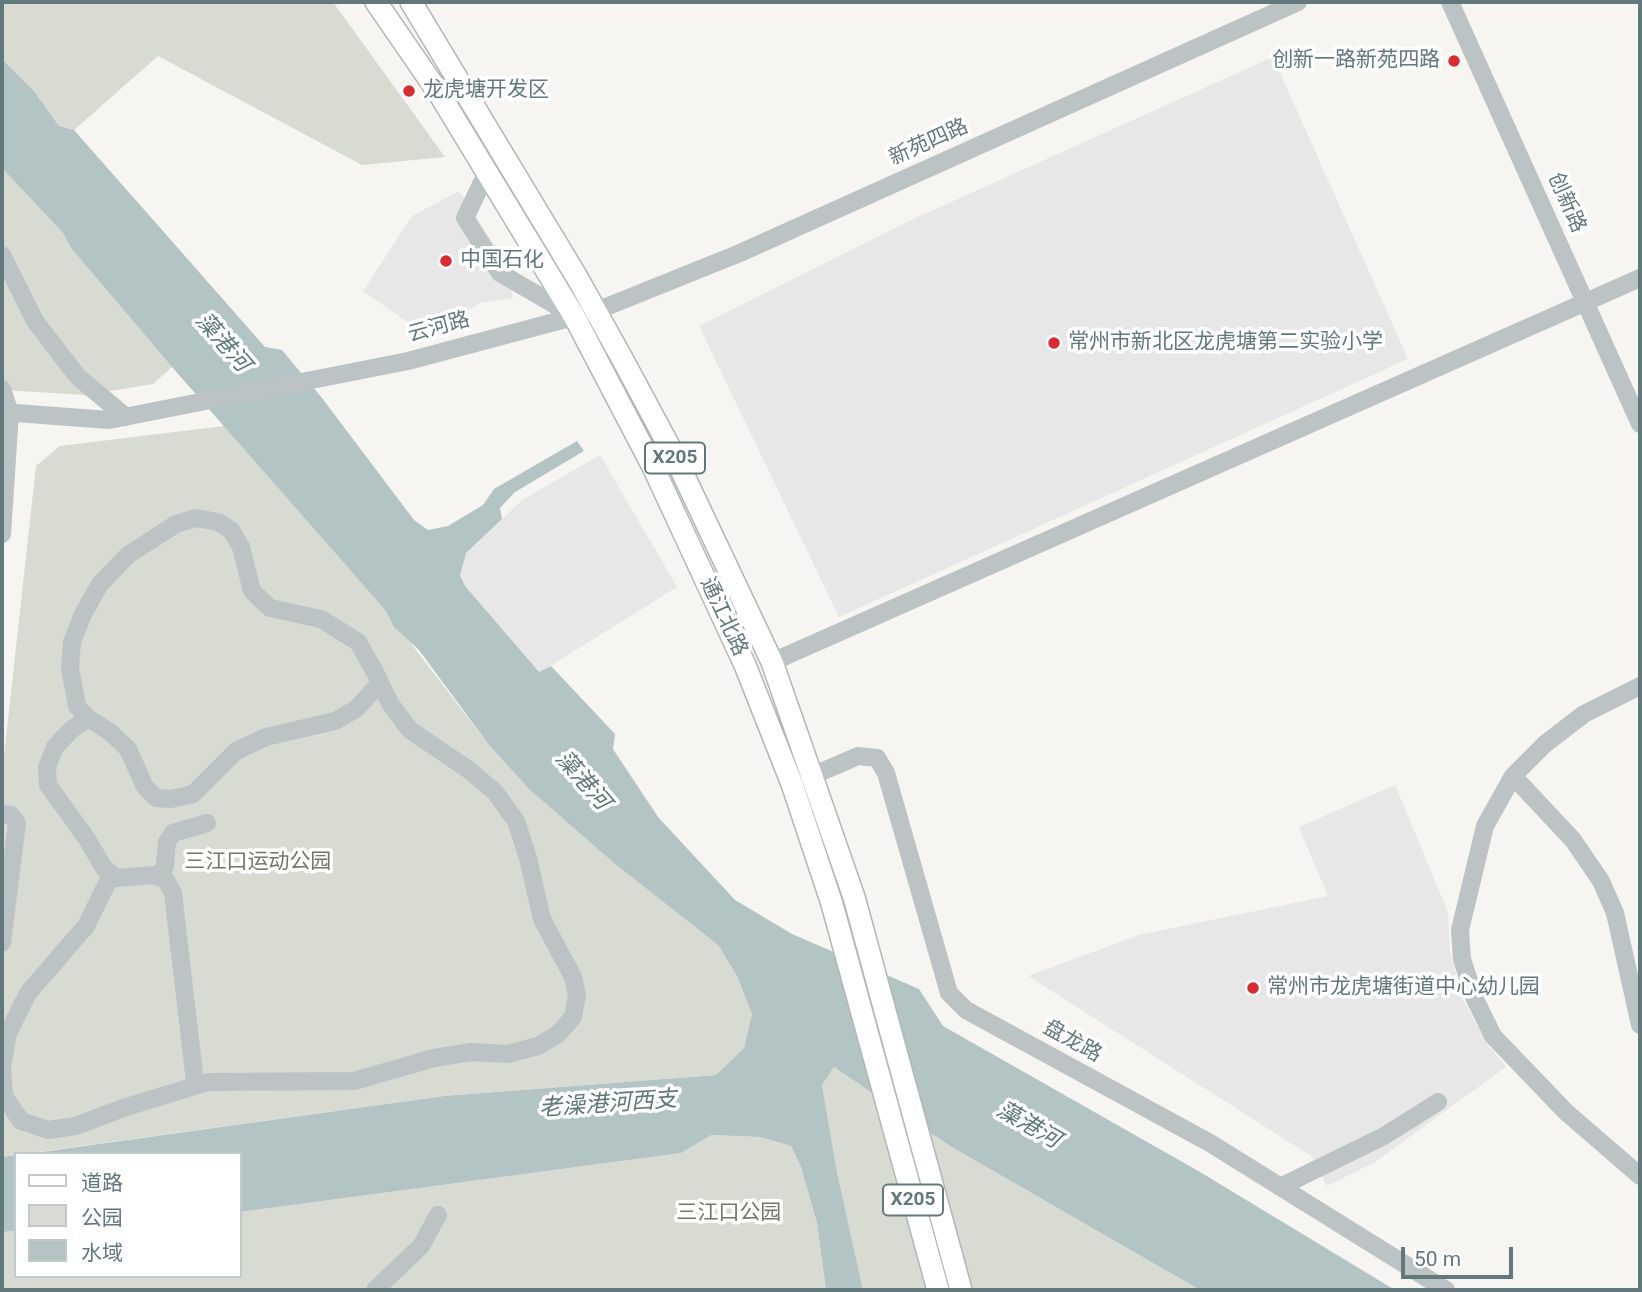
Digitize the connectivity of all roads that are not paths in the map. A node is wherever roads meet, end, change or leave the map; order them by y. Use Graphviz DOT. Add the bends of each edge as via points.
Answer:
graph roads {
  1 [pos="376,2"];
  2 [pos="411,2"];
  3 [pos="1298,2"];
  4 [pos="1450,2"];
  5 [pos="487,172"];
  6 [pos="2,255"];
  7 [pos="1640,278"];
  8 [pos="1587,304"];
  9 [pos="596,311"];
  10 [pos="574,316"];
  11 [pos="2,389"];
  12 [pos="6,412"];
  13 [pos="126,417"];
  14 [pos="1640,424"];
  15 [pos="2,534"];
  16 [pos="772,662"];
  17 [pos="380,683"];
  18 [pos="1640,686"];
  19 [pos="88,718"];
  20 [pos="814,775"];
  21 [pos="1513,776"];
  22 [pos="2,814"];
  23 [pos="207,823"];
  24 [pos="111,875"];
  25 [pos="159,877"];
  26 [pos="2,943"];
  27 [pos="1640,1025"];
  28 [pos="4,1044"];
  29 [pos="195,1082"];
  30 [pos="1438,1102"];
  31 [pos="1640,1177"];
  32 [pos="1280,1187"];
  33 [pos="438,1215"];
  34 [pos="375,1290"];
  35 [pos="938,1290"];
  36 [pos="961,1290"];
  37 [pos="1446,1290"];
  1 -- 5 [label="main road, 通江北路 / X205"];
  2 -- 9 [label="main road, 通江北路 / X205"];
  3 -- 9 [label="street, 新苑四路" via="740,253"];
  4 -- 8 [label="street, 创新路"];
  5 -- 10 [label="main road, 通江北路 / X205"];
  5 -- 10 [label="street" via="465,218 500,273"];
  6 -- 13 [label="street" via="35,321 78,377"];
  7 -- 8 [label="street"];
  8 -- 14 [label="street, 创新路"];
  8 -- 16 [label="street"];
  9 -- 10 [label="street, 新苑四路"];
  9 -- 16 [label="main road, 通江北路 / X205" via="676,459"];
  10 -- 13 [label="street, 云河路" via="408,360"];
  10 -- 35 [label="main road, 通江北路 / X205" via="653,469 745,665 792,784 840,932"];
  11 -- 12 [label="street"];
  12 -- 13 [label="street" via="109,420"];
  12 -- 15 [label="street"];
  16 -- 20 [label="main road, 通江北路 / X205"];
  17 -- 19 [label="street" via="356,709 335,721 266,737 236,751 193,794 171,799 156,798 145,788 128,750"];
  17 -- 19 [label="street" via="358,642 341,628 270,608 252,591 241,547 231,530 196,518 176,524 128,555 100,584 83,614 72,642 70,668 78,706"];
  17 -- 28 [label="street" via="410,730 495,792 516,821 542,919 573,977 577,995 573,1017 558,1034 538,1046 508,1054 471,1052 434,1058 354,1080 208,1082 76,1126 48,1130 21,1121 4,1096"];
  18 -- 21 [label="street" via="1584,714"];
  19 -- 24 [label="street" via="55,747 47,767 48,785"];
  20 -- 32 [label="street, 盘龙路" via="858,756 877,758 886,773 949,993 966,1010 1210,1143"];
  20 -- 36 [label="main road, 通江北路 / X205" via="868,948"];
  21 -- 27 [label="street" via="1573,840 1601,881 1615,913"];
  21 -- 31 [label="street" via="1485,826 1464,903 1462,959 1474,997 1493,1036 1511,1056"];
  22 -- 26 [label="street" via="17,823"];
  23 -- 25 [label="street" via="173,833"];
  24 -- 25 [label="street"];
  24 -- 28 [label="street" via="86,926 28,993"];
  25 -- 29 [label="street" via="173,893"];
  30 -- 32 [label="street" via="1384,1136"];
  32 -- 37 [label="street, 盘龙路"];
  33 -- 34 [label="street" via="421,1246"];
}
